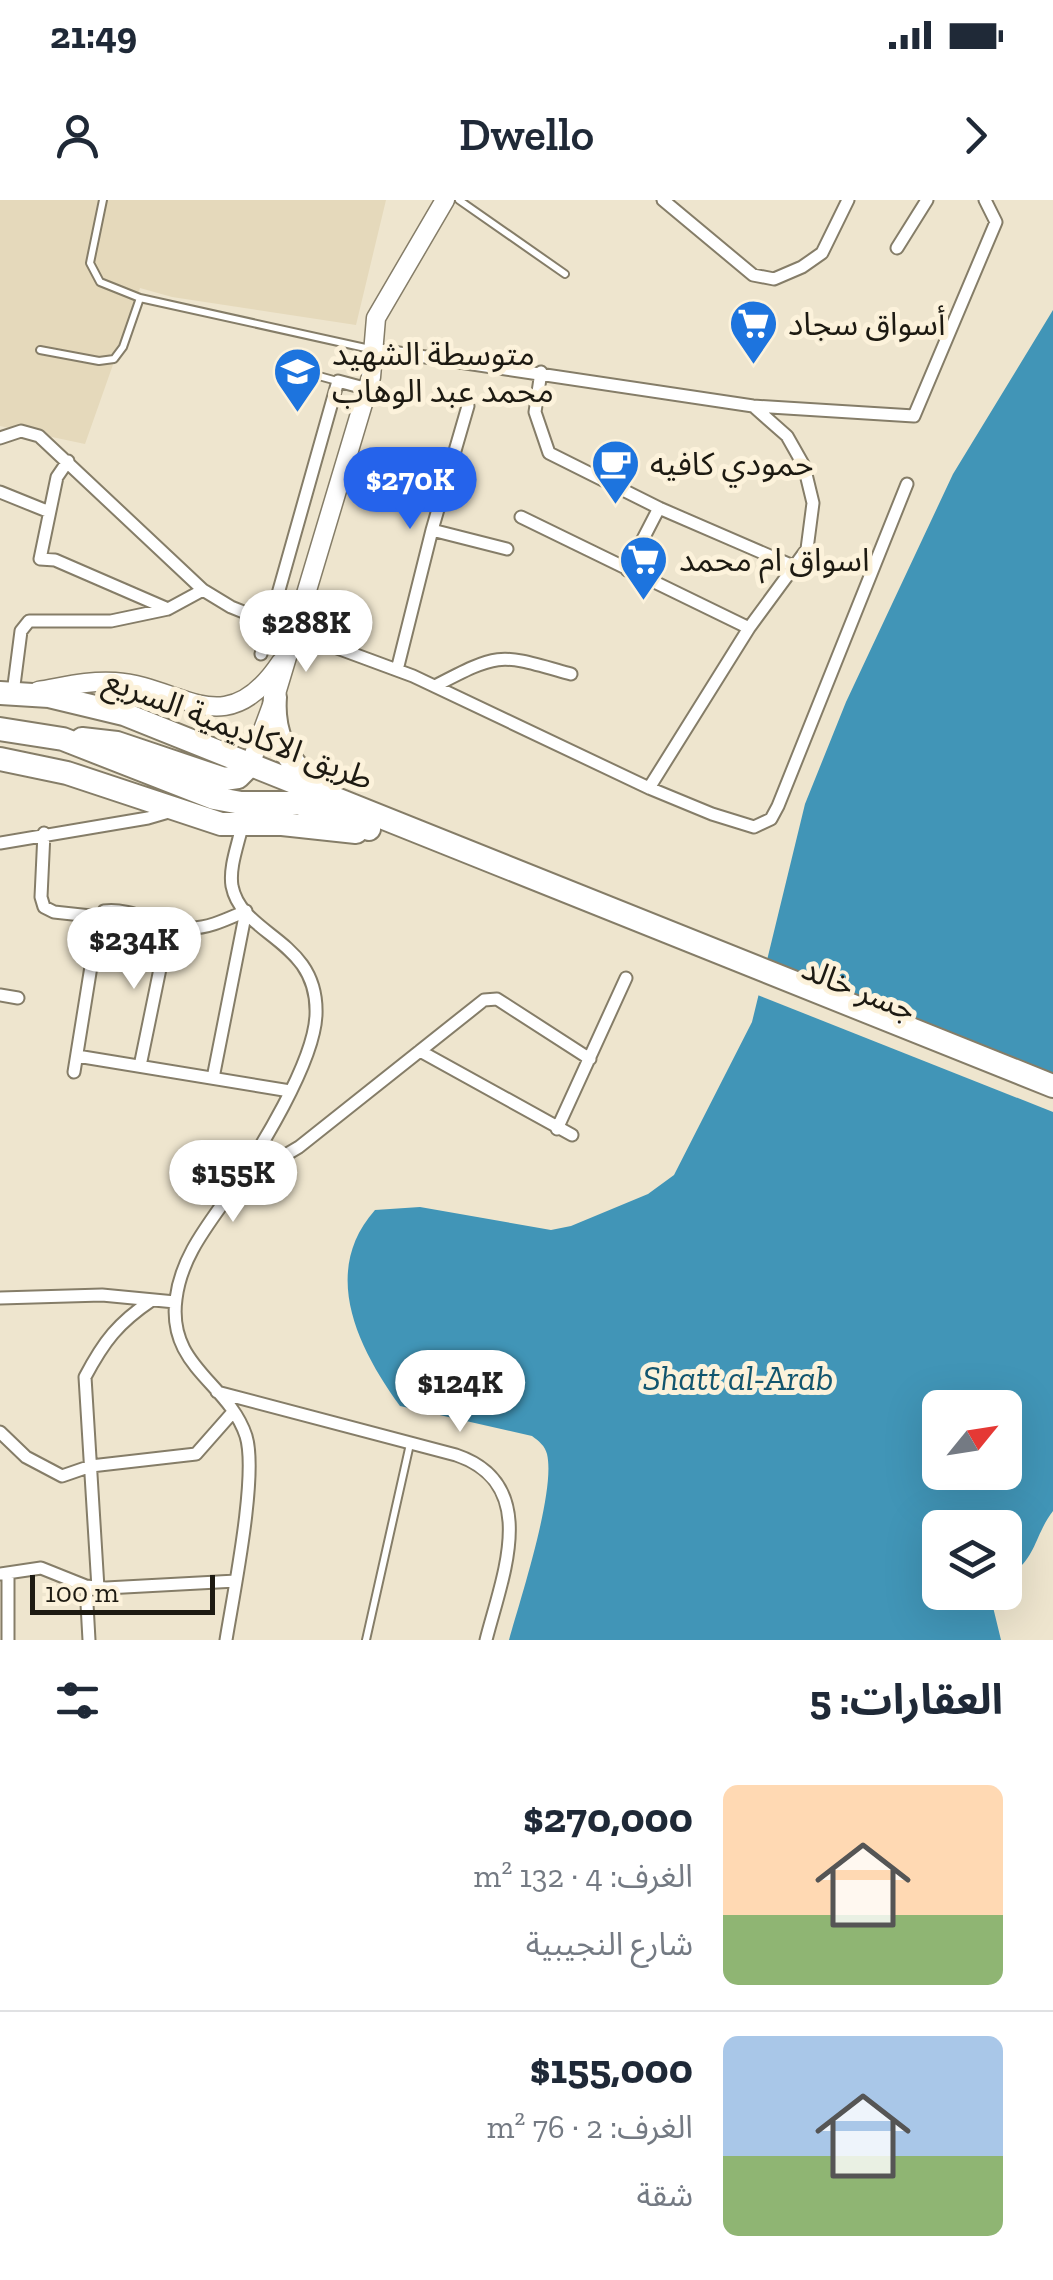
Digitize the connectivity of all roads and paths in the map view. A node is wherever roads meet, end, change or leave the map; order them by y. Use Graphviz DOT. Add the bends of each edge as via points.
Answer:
graph roads {
  1 [pos="103,200"];
  2 [pos="445,200"];
  3 [pos="459,200"];
  4 [pos="663,200"];
  5 [pos="927,200"];
  6 [pos="985,200"];
  7 [pos="843,202"];
  8 [pos="898,248"];
  9 [pos="565,274"];
  10 [pos="140,298"];
  11 [pos="372,349"];
  12 [pos="40,350"];
  13 [pos="541,372"];
  14 [pos="308,373"];
  15 [pos="338,381"];
  16 [pos="368,389"];
  17 [pos="468,406"];
  18 [pos="753,406"];
  19 [pos="0,438"];
  20 [pos="68,462"];
  21 [pos="907,484"];
  22 [pos="0,492"];
  23 [pos="659,508"];
  24 [pos="48,511"];
  25 [pos="521,516"];
  26 [pos="432,530"];
  27 [pos="507,549"];
  28 [pos="792,566"];
  29 [pos="627,570"];
  30 [pos="202,590"];
  31 [pos="168,609"];
  32 [pos="271,623"];
  33 [pos="749,628"];
  34 [pos="293,636"];
  35 [pos="261,654"];
  36 [pos="397,670"];
  37 [pos="571,674"];
  38 [pos="435,686"];
  39 [pos="10,693"];
  40 [pos="275,697"];
  41 [pos="0,729"];
  42 [pos="63,739"];
  43 [pos="0,759"];
  44 [pos="250,764"];
  45 [pos="649,788"];
  46 [pos="350,806"];
  47 [pos="176,810"];
  48 [pos="242,826"];
  49 [pos="372,830"];
  50 [pos="44,834"];
  51 [pos="0,843"];
  52 [pos="450,852"];
  53 [pos="246,912"];
  54 [pos="100,917"];
  55 [pos="168,925"];
  56 [pos="644,930"];
  57 [pos="626,978"];
  58 [pos="0,995"];
  59 [pos="18,998"];
  60 [pos="420,1050"];
  61 [pos="77,1056"];
  62 [pos="590,1059"];
  63 [pos="140,1066"];
  64 [pos="74,1072"];
  65 [pos="213,1078"];
  66 [pos="1053,1086"];
  67 [pos="290,1091"];
  68 [pos="1053,1101"];
  69 [pos="558,1129"];
  70 [pos="572,1136"];
  71 [pos="236,1184"];
  72 [pos="0,1298"];
  73 [pos="152,1300"];
  74 [pos="175,1302"];
  75 [pos="217,1392"];
  76 [pos="233,1412"];
  77 [pos="0,1432"];
  78 [pos="410,1442"];
  79 [pos="91,1466"];
  80 [pos="4,1574"];
  81 [pos="236,1581"];
  82 [pos="92,1587"];
  83 [pos="8,1640"];
  84 [pos="88,1640"];
  85 [pos="226,1640"];
  86 [pos="366,1640"];
  87 [pos="486,1640"];
  1 -- 10 [label="lane" via="93,274"];
  2 -- 11 [label="main road" via="380,308"];
  3 -- 9 [label="lane"];
  4 -- 7 [label="street" via="753,275 774,279 822,253"];
  5 -- 8 [label="street"];
  6 -- 18 [label="street" via="996,222 914,416"];
  10 -- 11 [label="lane"];
  10 -- 12 [label="lane" via="114,360"];
  11 -- 13 [label="street"];
  11 -- 16 [label="main road"];
  13 -- 18 [label="street"];
  13 -- 23 [label="street" via="535,412 549,453"];
  14 -- 15 [label="lane"];
  15 -- 16 [label="street"];
  15 -- 32 [label="street"];
  16 -- 34 [label="main road"];
  17 -- 26 [label="street"];
  18 -- 28 [label="street" via="786,436 804,466 814,504 806,549"];
  19 -- 20 [label="street" via="31,432"];
  20 -- 24 [label="street"];
  20 -- 30 [label="street"];
  21 -- 45 [label="street" via="772,819 754,827"];
  22 -- 24 [label="street"];
  23 -- 28 [label="street"];
  23 -- 29 [label="street"];
  24 -- 31 [label="street" via="40,558"];
  25 -- 29 [label="street"];
  26 -- 27 [label="street"];
  26 -- 36 [label="street"];
  28 -- 33 [label="street"];
  29 -- 33 [label="street"];
  30 -- 31 [label="street"];
  30 -- 32 [label="street"];
  31 -- 39 [label="street" via="100,623 28,621"];
  32 -- 35 [label="street"];
  33 -- 45 [label="street"];
  34 -- 36 [label="street"];
  34 -- 39 [label="main road" via="260,686 224,705 194,705 114,682"];
  34 -- 40 [label="main road"];
  36 -- 38 [label="street"];
  37 -- 38 [label="street" via="504,656"];
  38 -- 45 [label="street"];
  39 -- 44 [label="highway, طريق الاكاديمية السريع" via="124,714"];
  40 -- 44 [label="main road"];
  40 -- 46 [label="highway" via="276,729 289,758"];
  41 -- 42 [label="highway, طريق الاكاديمية السريع"];
  42 -- 44 [label="highway" via="117,743 224,779"];
  42 -- 49 [label="highway, طريق الاكاديمية السريع" via="214,798 299,803"];
  43 -- 47 [label="highway" via="67,773"];
  44 -- 46 [label="highway, طريق الاكاديمية السريع"];
  46 -- 52 [label="highway, طريق الاكاديمية السريع"];
  47 -- 48 [label="highway"];
  47 -- 50 [label="street"];
  48 -- 49 [label="highway"];
  48 -- 53 [label="street" via="232,883"];
  49 -- 52 [label="highway, طريق الاكاديمية السريع"];
  50 -- 51 [label="street"];
  50 -- 54 [label="street" via="44,907"];
  52 -- 56 [label="highway"];
  53 -- 55 [label="street" via="205,926"];
  53 -- 65 [label="street"];
  53 -- 67 [label="street" via="298,958 314,992 314,1031"];
  54 -- 55 [label="street" via="110,910"];
  54 -- 61 [label="street"];
  55 -- 63 [label="street"];
  56 -- 66 [label="highway, جسر خالد"];
  56 -- 68 [label="highway, جسر خالد"];
  57 -- 62 [label="street"];
  58 -- 59 [label="street"];
  60 -- 62 [label="street" via="491,998"];
  60 -- 69 [label="street"];
  60 -- 71 [label="street" via="299,1147"];
  61 -- 63 [label="street"];
  61 -- 64 [label="street"];
  62 -- 69 [label="street"];
  63 -- 65 [label="street"];
  65 -- 67 [label="street"];
  67 -- 71 [label="street"];
  69 -- 70 [label="street"];
  71 -- 74 [label="street" via="192,1250"];
  72 -- 73 [label="street"];
  73 -- 74 [label="street"];
  73 -- 79 [label="street" via="123,1320 86,1377"];
  74 -- 75 [label="street" via="184,1354"];
  75 -- 76 [label="street"];
  75 -- 78 [label="street"];
  76 -- 79 [label="street" via="196,1454"];
  76 -- 81 [label="street" via="250,1452"];
  77 -- 79 [label="street" via="26,1458 62,1476"];
  78 -- 86 [label="lane"];
  78 -- 87 [label="street" via="472,1460 508,1504 506,1560"];
  79 -- 82 [label="street"];
  80 -- 82 [label="street" via="40,1568"];
  80 -- 83 [label="street"];
  81 -- 82 [label="street"];
  81 -- 85 [label="street"];
  82 -- 84 [label="street"];
}
